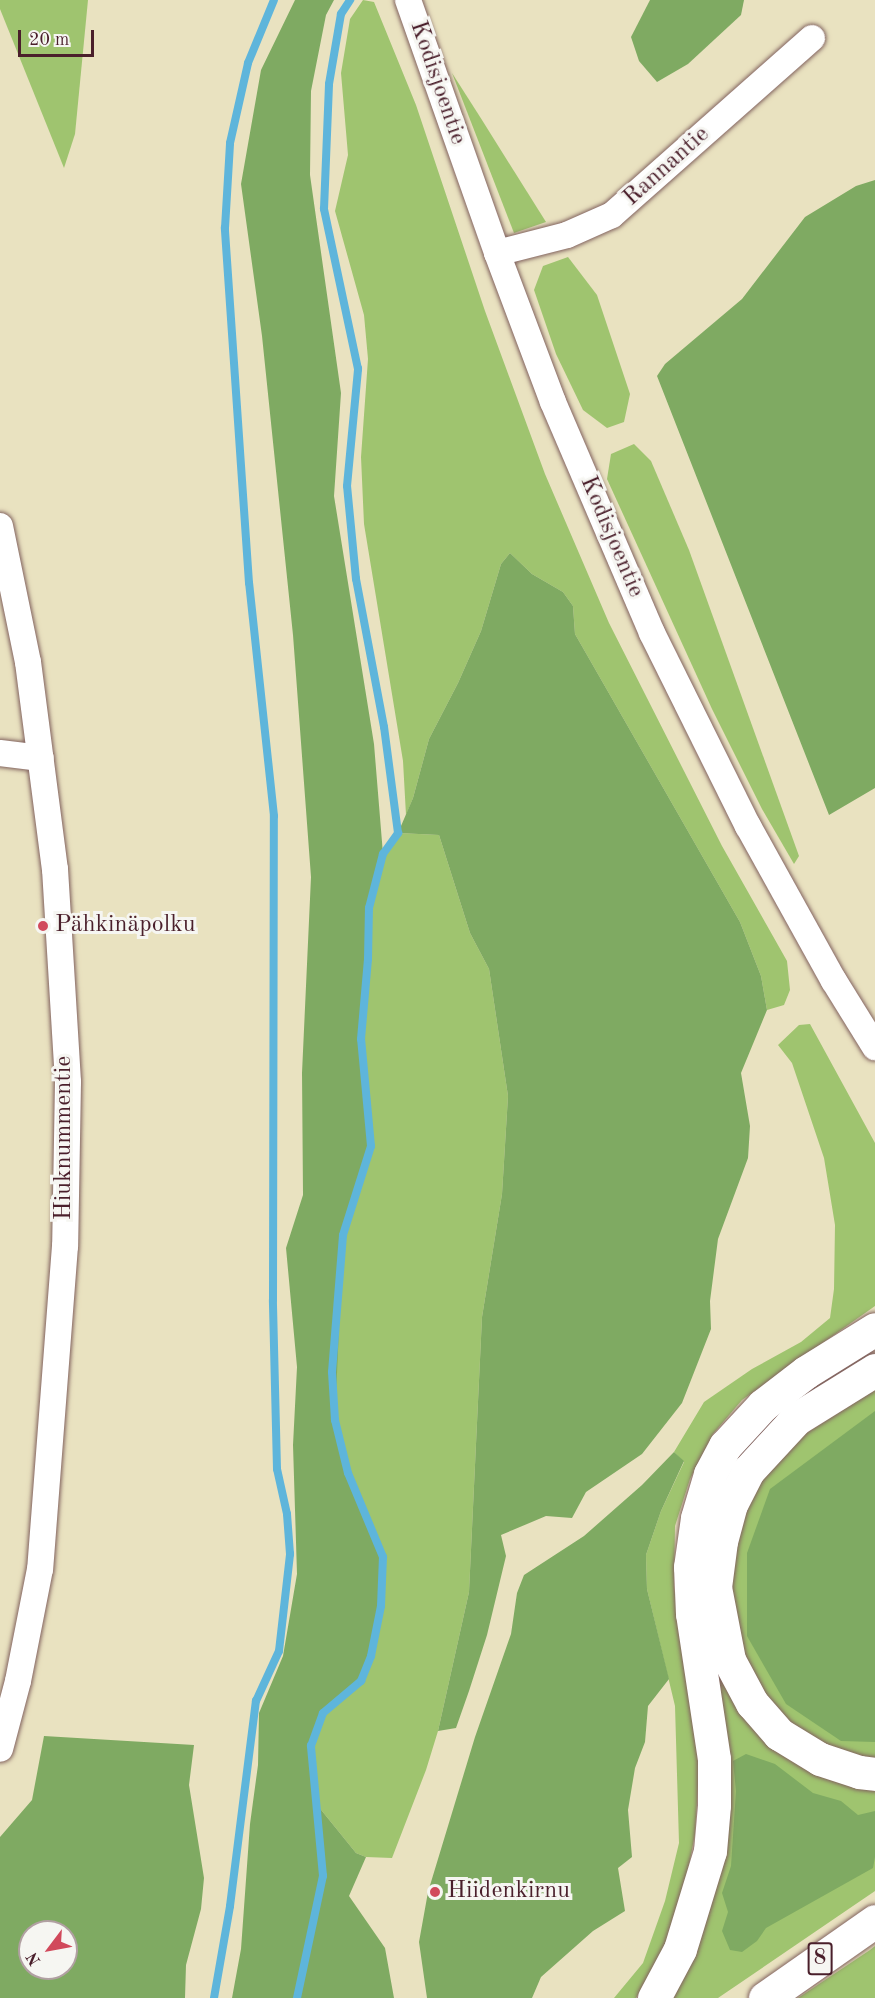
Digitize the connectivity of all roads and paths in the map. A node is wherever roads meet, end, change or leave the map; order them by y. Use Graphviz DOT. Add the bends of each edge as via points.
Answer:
graph roads {
  1 [pos="408,0"];
  2 [pos="812,38"];
  3 [pos="497,253"];
  4 [pos="0,526"];
  5 [pos="0,753"];
  6 [pos="41,758"];
  7 [pos="875,1047"];
  8 [pos="875,1329"];
  9 [pos="875,1370"];
  10 [pos="0,1749"];
  11 [pos="875,1774"];
  12 [pos="875,1921"];
  13 [pos="654,1998"];
  14 [pos="765,1998"];
  1 -- 3 [label="street, Kodisjoentie"];
  2 -- 3 [label="street, Rannantie" via="612,215 567,235"];
  3 -- 7 [label="street, Kodisjoentie" via="553,402 652,633 748,826"];
  4 -- 6 [label="street, Hiuknummentie" via="28,662"];
  5 -- 6 [label="street"];
  6 -- 10 [label="street, Hiuknummentie" via="55,868 64,1000 68,1082 65,1246 40,1569"];
  8 -- 13 [label="highway" via="807,1371 763,1405 725,1446 710,1474 697,1518 690,1567 692,1614 714,1760 710,1851 680,1949"];
  9 -- 11 [label="highway" via="796,1419 748,1471 731,1504 721,1541 716,1587 729,1660 752,1703 778,1734 820,1759"];
  12 -- 14 [label="highway, 8"];
}
